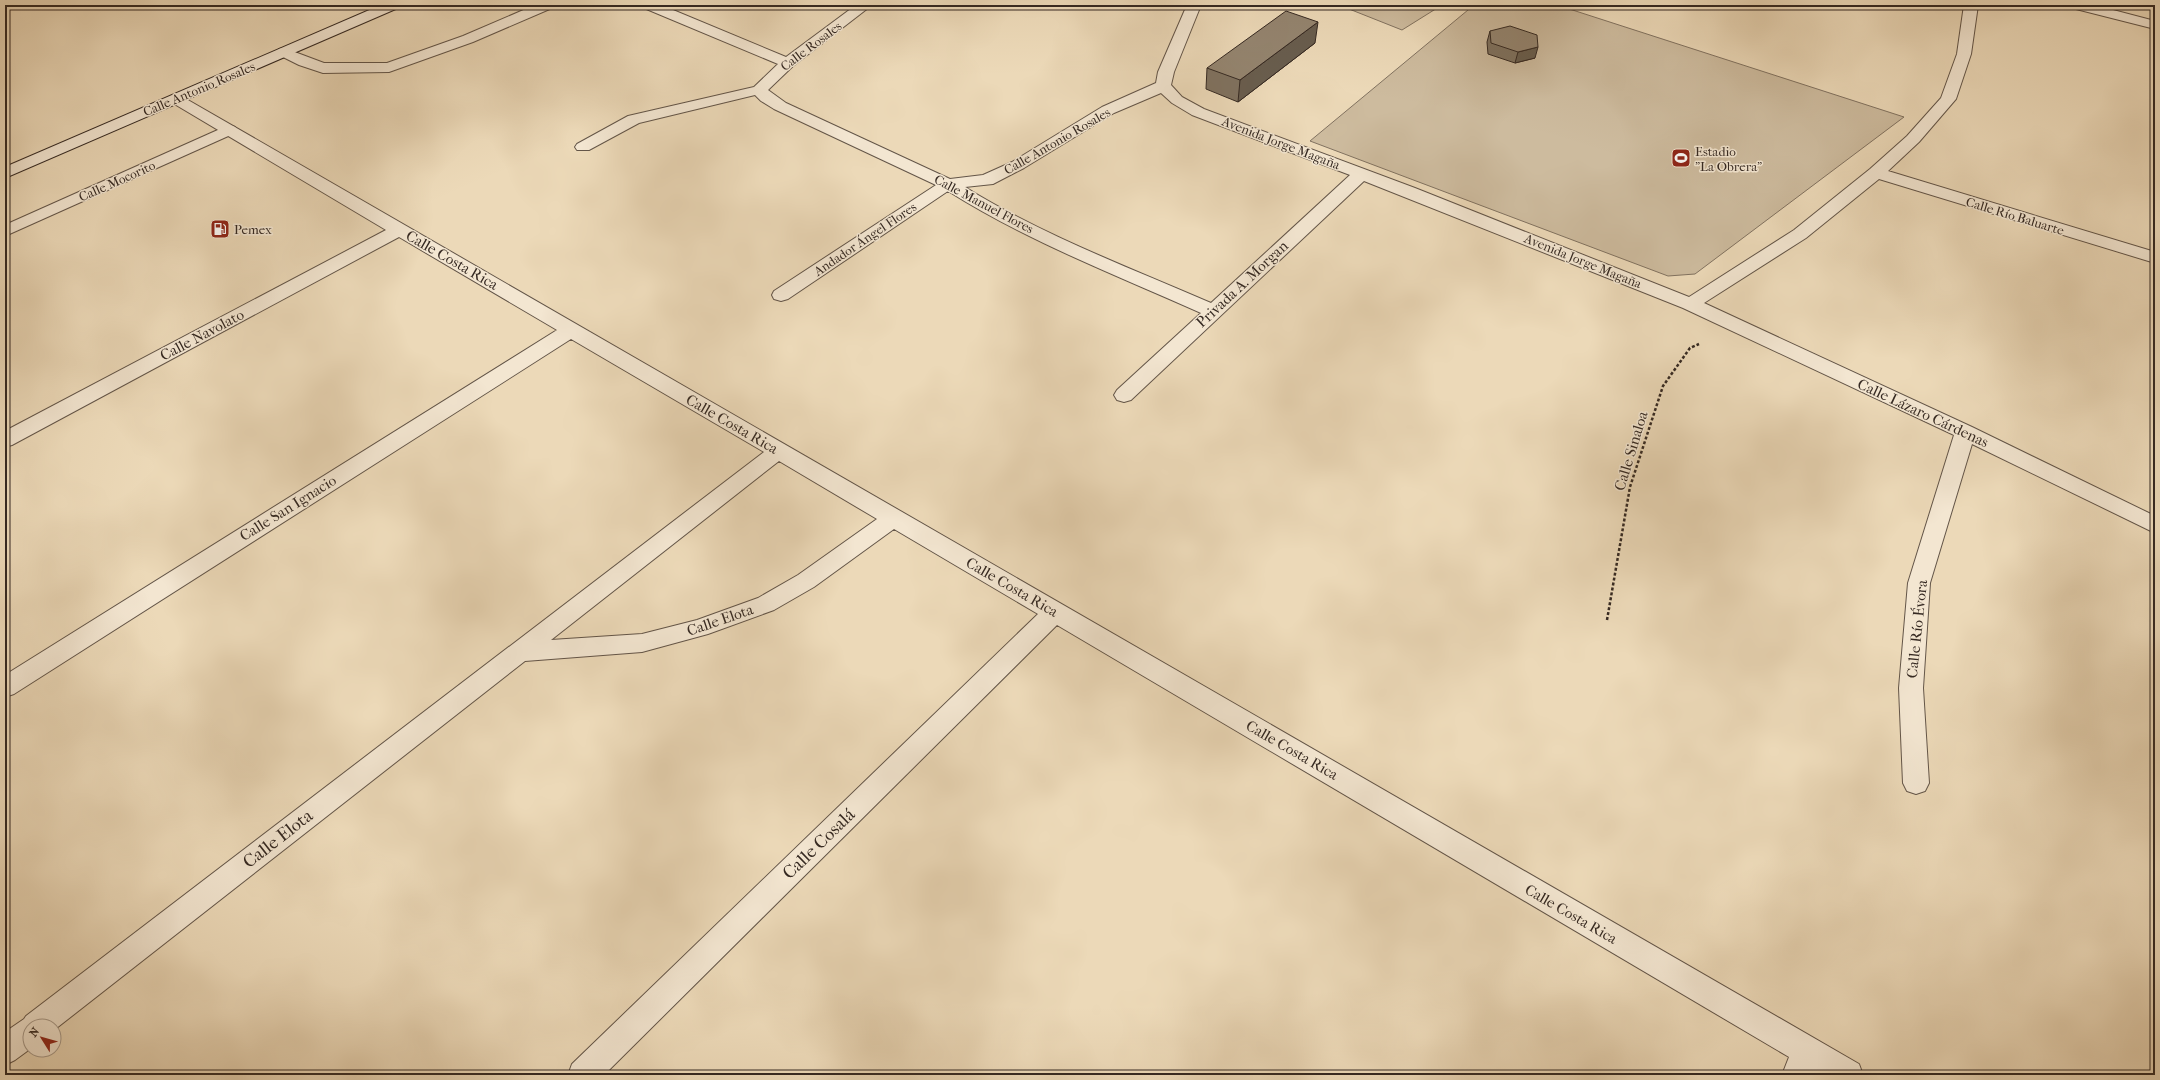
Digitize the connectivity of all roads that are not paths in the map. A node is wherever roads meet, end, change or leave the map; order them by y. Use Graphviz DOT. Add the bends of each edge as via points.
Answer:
graph roads {
  1 [pos="393,5"];
  2 [pos="547,5"];
  3 [pos="649,5"];
  4 [pos="865,5"];
  5 [pos="1194,5"];
  6 [pos="1971,5"];
  7 [pos="2077,5"];
  8 [pos="2155,25"];
  9 [pos="284,52"];
  10 [pos="788,63"];
  11 [pos="1163,86"];
  12 [pos="759,90"];
  13 [pos="176,99"];
  14 [pos="229,130"];
  15 [pos="583,147"];
  16 [pos="1876,172"];
  17 [pos="5,173"];
  18 [pos="1361,174"];
  19 [pos="948,184"];
  20 [pos="399,230"];
  21 [pos="5,231"];
  22 [pos="2155,258"];
  23 [pos="782,294"];
  24 [pos="1690,304"];
  25 [pos="1213,311"];
  26 [pos="571,330"];
  27 [pos="1124,395"];
  28 [pos="1965,432"];
  29 [pos="5,440"];
  30 [pos="779,451"];
  31 [pos="894,518"];
  32 [pos="2155,525"];
  33 [pos="1055,612"];
  34 [pos="520,652"];
  35 [pos="5,687"];
  36 [pos="1916,783"];
  37 [pos="46,1018"];
  38 [pos="22,1037"];
  39 [pos="5,1050"];
  40 [pos="1802,1063"];
  41 [pos="583,1075"];
  42 [pos="1848,1075"];
  1 -- 9 [label="street, Calle Antonio Rosales"];
  2 -- 9 [label="street" via="468,39 389,67 323,68"];
  3 -- 10 [label="street"];
  4 -- 10 [label="street, Calle Rosales"];
  5 -- 11 [label="street" via="1166,72"];
  6 -- 16 [label="street" via="1964,54 1948,99 1913,139"];
  7 -- 8 [label="street"];
  9 -- 13 [label="street, Calle Antonio Rosales"];
  10 -- 12 [label="street, Calle Rosales"];
  11 -- 18 [label="street, Avenida Jorge Magaña" via="1177,100 1198,112"];
  11 -- 19 [label="street, Calle Antonio Rosales" via="1108,110 1018,165 988,180"];
  12 -- 15 [label="street" via="634,119"];
  12 -- 19 [label="street, Calle Manuel Flores" via="766,98 780,106"];
  13 -- 14 [label="street, Calle Costa Rica"];
  13 -- 17 [label="street, Calle Antonio Rosales"];
  14 -- 20 [label="street, Calle Costa Rica"];
  14 -- 21 [label="street, Calle Mocorito"];
  16 -- 22 [label="street, Calle Río Baluarte"];
  16 -- 24 [label="street" via="1800,234"];
  18 -- 24 [label="street, Avenida Jorge Magaña"];
  18 -- 25 [label="street, Privada A. Morgan"];
  19 -- 23 [label="street, Andador Ángel Flores"];
  19 -- 25 [label="street, Calle Manuel Flores" via="988,208 1073,250"];
  20 -- 26 [label="street, Calle Costa Rica"];
  20 -- 29 [label="street, Calle Navolato"];
  24 -- 28 [label="street, Calle Lázaro Cárdenas"];
  25 -- 27 [label="street, Privada A. Morgan"];
  26 -- 30 [label="street, Calle Costa Rica"];
  26 -- 35 [label="street, Calle San Ignacio"];
  28 -- 32 [label="street, Calle Lázaro Cárdenas"];
  28 -- 36 [label="street, Calle Río Évora" via="1919,583 1911,688"];
  30 -- 31 [label="street, Calle Costa Rica"];
  30 -- 34 [label="street, Calle Elota"];
  31 -- 33 [label="street, Calle Costa Rica"];
  31 -- 34 [label="street, Calle Elota" via="806,581 766,604 737,615 700,628 642,643"];
  33 -- 40 [label="street, Calle Costa Rica"];
  33 -- 41 [label="street, Calle Cosalá"];
  34 -- 37 [label="street, Calle Elota"];
  38 -- 39 [label="street"];
  40 -- 42 [label="street, Calle Costa Rica"];
}
